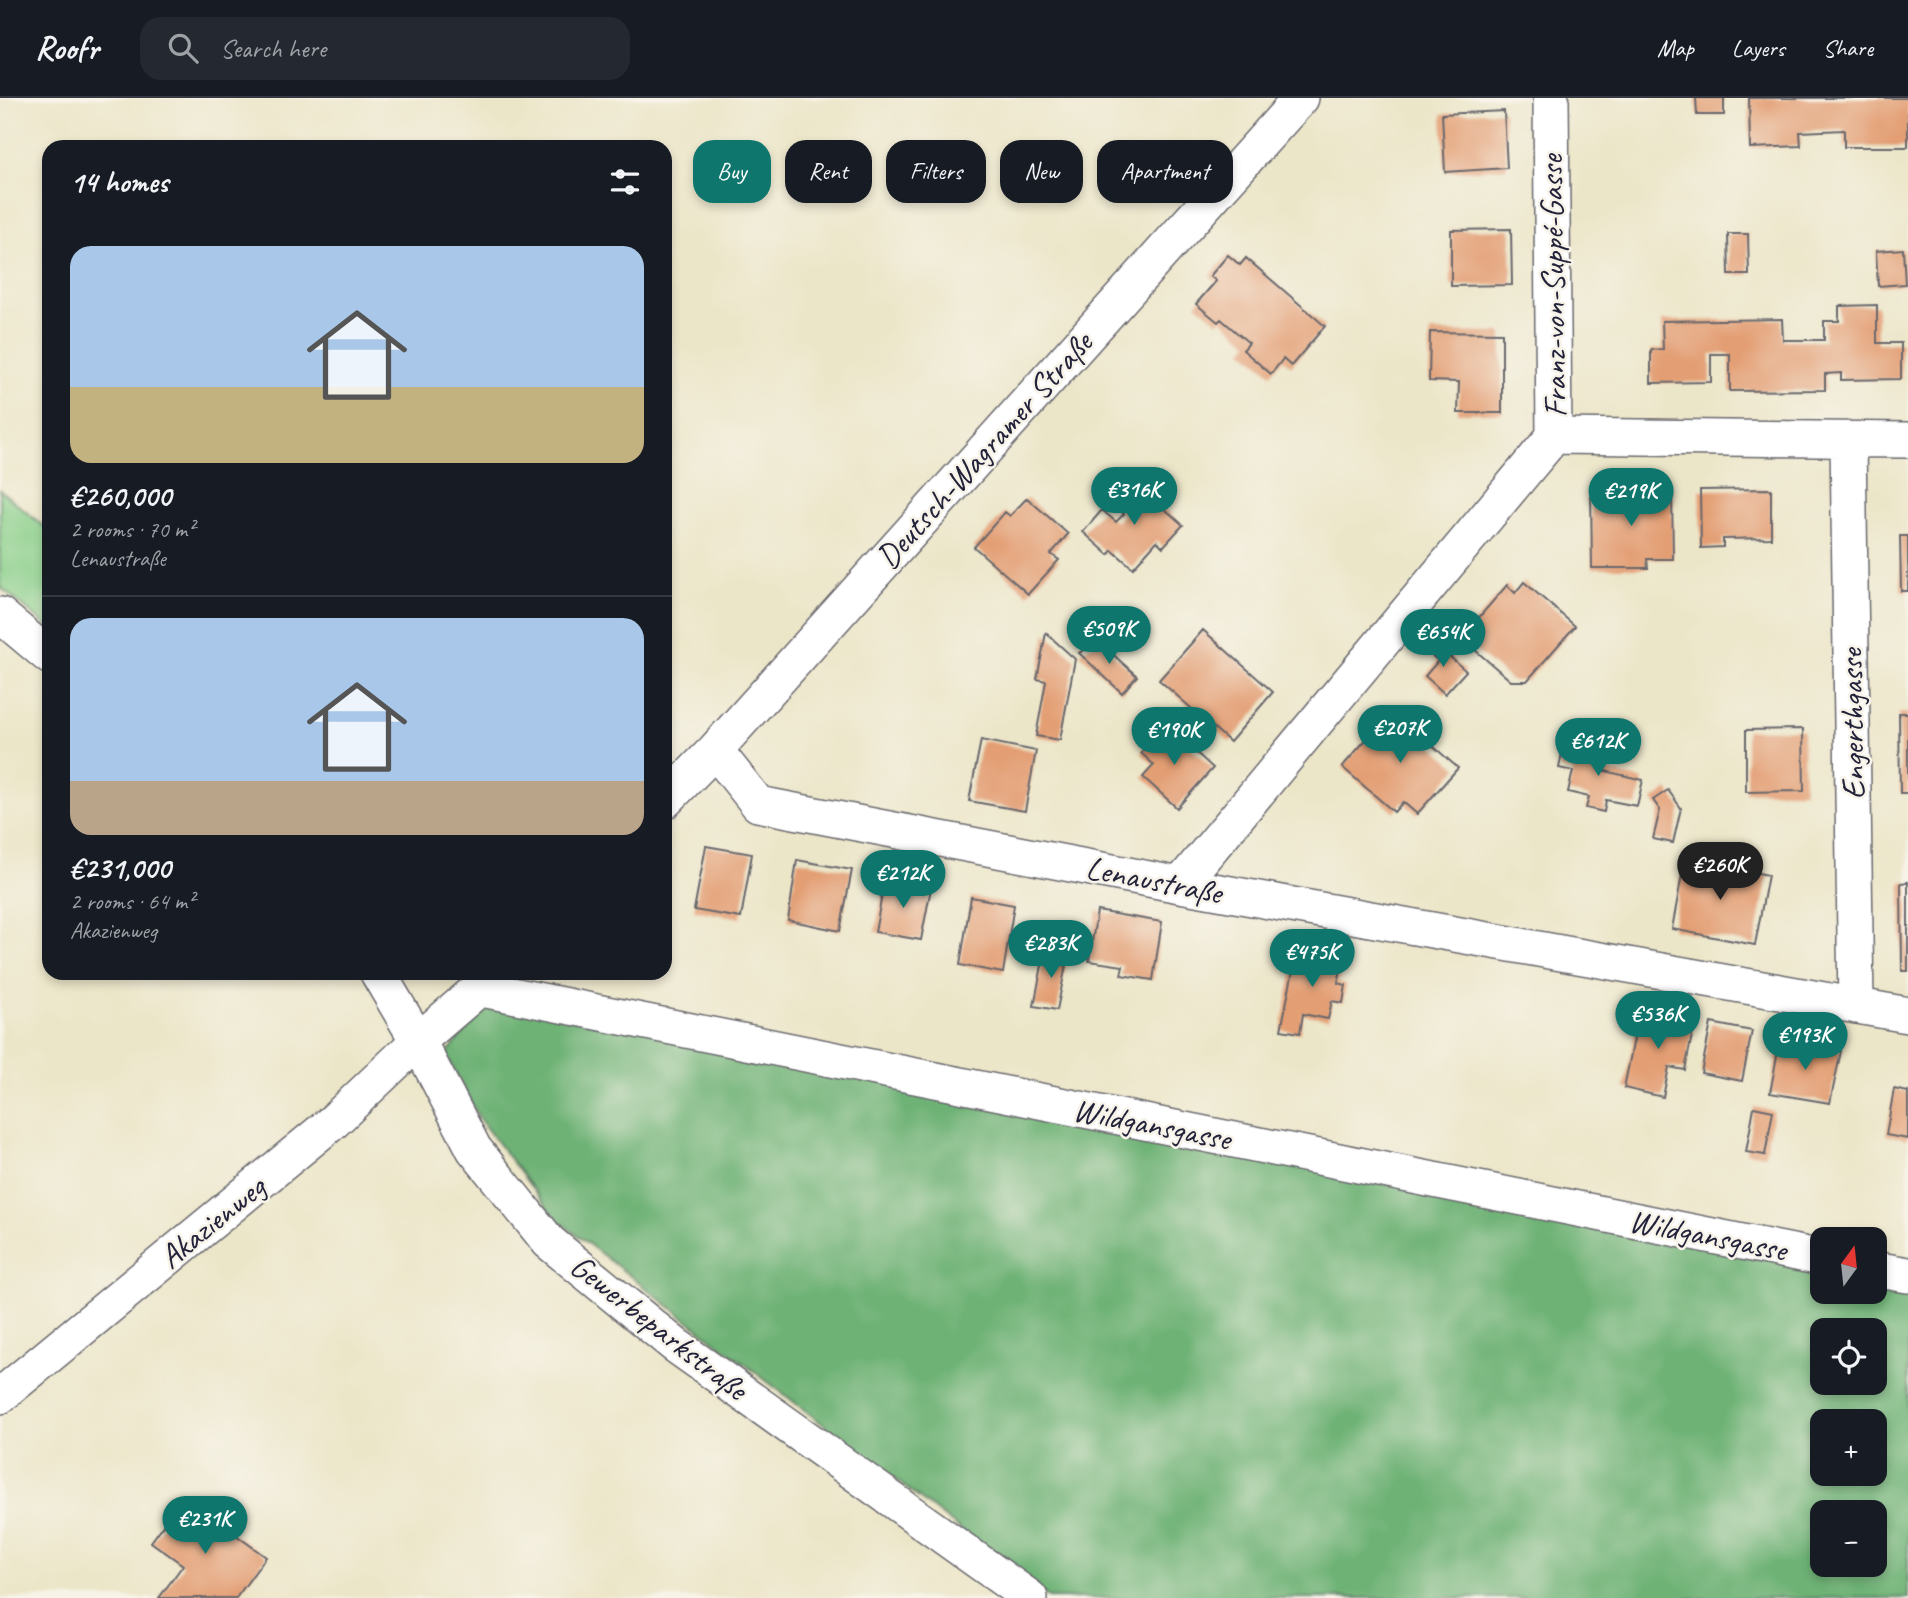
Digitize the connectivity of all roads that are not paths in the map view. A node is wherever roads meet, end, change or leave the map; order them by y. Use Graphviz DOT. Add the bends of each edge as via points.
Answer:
graph roads {
  1 [pos="1301,98"];
  2 [pos="1551,98"];
  3 [pos="1555,436"];
  4 [pos="1908,440"];
  5 [pos="1848,441"];
  6 [pos="0,615"];
  7 [pos="42,650"];
  8 [pos="715,750"];
  9 [pos="672,794"];
  10 [pos="1180,885"];
  11 [pos="382,980"];
  12 [pos="489,981"];
  13 [pos="1856,1006"];
  14 [pos="1908,1015"];
  15 [pos="418,1041"];
  16 [pos="1810,1256"];
  17 [pos="1887,1271"];
  18 [pos="1908,1275"];
  19 [pos="0,1396"];
  20 [pos="1030,1598"];
  1 -- 8 [label="street, Deutsch-Wagramer Straße"];
  2 -- 3 [label="street, Franz-von-Suppé-Gasse"];
  3 -- 5 [label="street"];
  3 -- 10 [label="street, Franz-von-Suppé-Gasse"];
  4 -- 5 [label="street"];
  5 -- 13 [label="street, Engerthgasse"];
  6 -- 7 [label="street"];
  8 -- 9 [label="street, Deutsch-Wagramer Straße"];
  8 -- 10 [label="street, Lenaustraße" via="758,804"];
  10 -- 13 [label="street, Lenaustraße"];
  11 -- 15 [label="street, Gewerbeparkstraße"];
  12 -- 15 [label="street"];
  12 -- 16 [label="street, Wildgansgasse"];
  13 -- 14 [label="street, Lenaustraße"];
  15 -- 19 [label="street, Akazienweg" via="334,1121"];
  15 -- 20 [label="street, Gewerbeparkstraße" via="474,1149 549,1242 675,1345"];
  17 -- 18 [label="street"];
}
